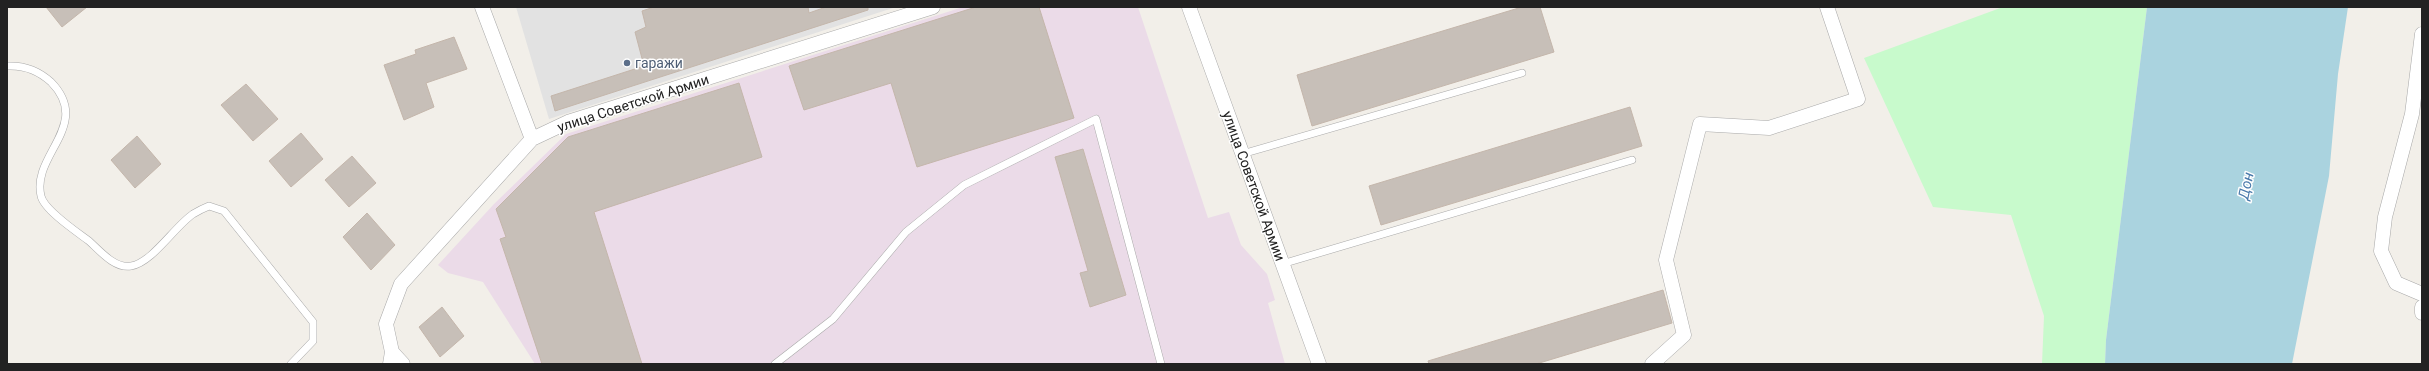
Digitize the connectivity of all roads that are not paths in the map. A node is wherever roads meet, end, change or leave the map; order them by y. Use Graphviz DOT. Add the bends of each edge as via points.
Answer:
graph roads {
  1 [pos="482,7"];
  2 [pos="933,7"];
  3 [pos="1189,7"];
  4 [pos="1827,7"];
  5 [pos="2422,34"];
  6 [pos="7,66"];
  7 [pos="1522,73"];
  8 [pos="532,139"];
  9 [pos="1242,154"];
  10 [pos="1632,160"];
  11 [pos="1282,264"];
  12 [pos="2422,294"];
  13 [pos="2422,307"];
  14 [pos="2422,313"];
  15 [pos="391,358"];
  16 [pos="291,364"];
  17 [pos="403,364"];
  18 [pos="774,364"];
  19 [pos="1161,364"];
  20 [pos="1319,364"];
  21 [pos="1652,364"];
  1 -- 8 [label="street"];
  2 -- 8 [label="street, улица Советской Армии" via="568,122"];
  3 -- 9 [label="street, улица Советской Армии"];
  4 -- 21 [label="street" via="1858,99 1769,128 1700,124 1666,260 1684,335"];
  5 -- 12 [label="street" via="2412,114 2385,217 2380,251 2396,283"];
  6 -- 16 [label="lane" via="27,67 43,74 63,100 66,122 39,182 41,198 52,212 118,265 132,266 147,259 193,214 210,206 224,211 313,322 313,341"];
  7 -- 9 [label="lane"];
  8 -- 15 [label="street, улица Советской Армии" via="400,284 386,324"];
  9 -- 11 [label="street, улица Советской Армии"];
  10 -- 11 [label="lane"];
  11 -- 20 [label="street, улица Советской Армии"];
  13 -- 14 [label="street"];
  15 -- 17 [label="street"];
  18 -- 19 [label="lane" via="833,319 906,232 964,185 1096,119"];
}
